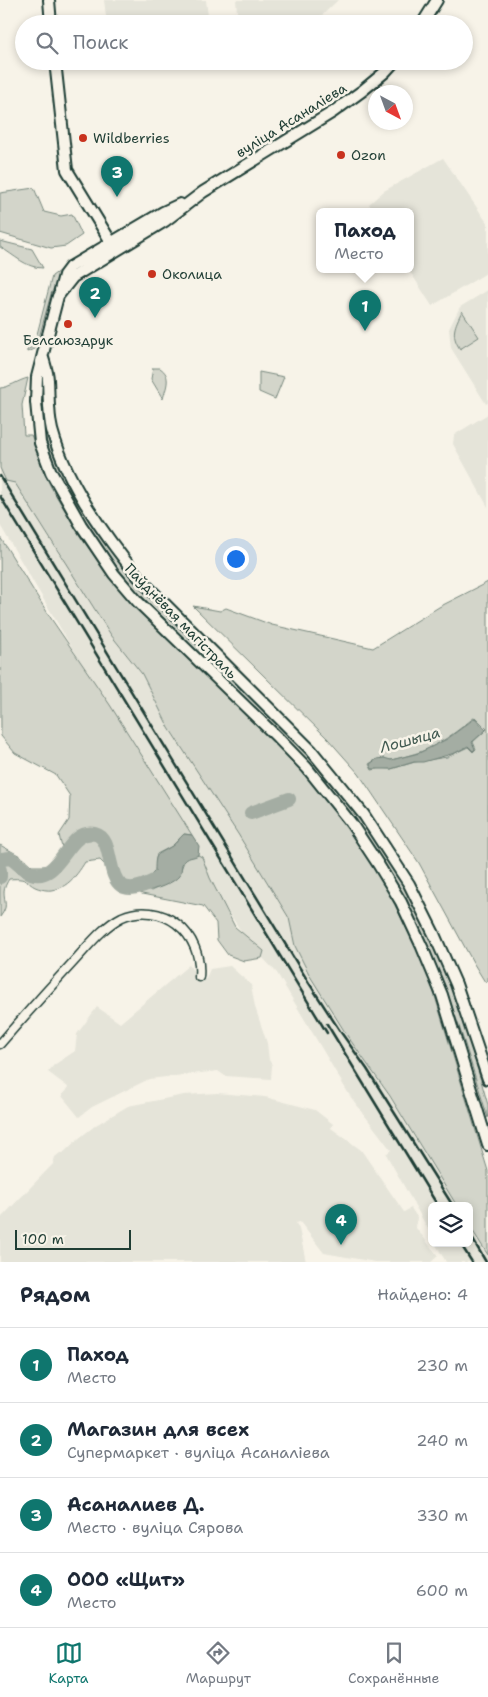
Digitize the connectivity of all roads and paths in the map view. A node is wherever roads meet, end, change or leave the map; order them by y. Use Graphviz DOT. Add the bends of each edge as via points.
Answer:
graph roads {
  1 [pos="49,0"];
  2 [pos="437,0"];
  3 [pos="50,15"];
  4 [pos="428,15"];
  5 [pos="56,70"];
  6 [pos="387,70"];
  7 [pos="114,247"];
  8 [pos="43,357"];
  9 [pos="199,977"];
  10 [pos="0,1044"];
  11 [pos="488,1079"];
  12 [pos="488,1145"];
  1 -- 3 [label="main road"];
  2 -- 4 [label="main road"];
  5 -- 7 [label="main road" via="68,170"];
  6 -- 7 [label="main road, вуліца Асаналіева" via="333,112 198,195 163,212"];
  7 -- 8 [label="main road, вуліца Асаналіева" via="70,268 64,275"];
  8 -- 11 [label="main road, Паўднёвая магістраль" via="48,379 51,428 77,488 118,552 141,580 311,750 364,815 409,884 434,934 456,984"];
  8 -- 12 [label="main road, Паўднёвая магістраль" via="37,377 36,402 40,443 64,497 114,574 138,602 307,768 351,823 378,864 422,947 442,995"];
  9 -- 10 [label="street" via="201,964 197,952 189,936 179,926 156,914 122,917 103,930"];
}
